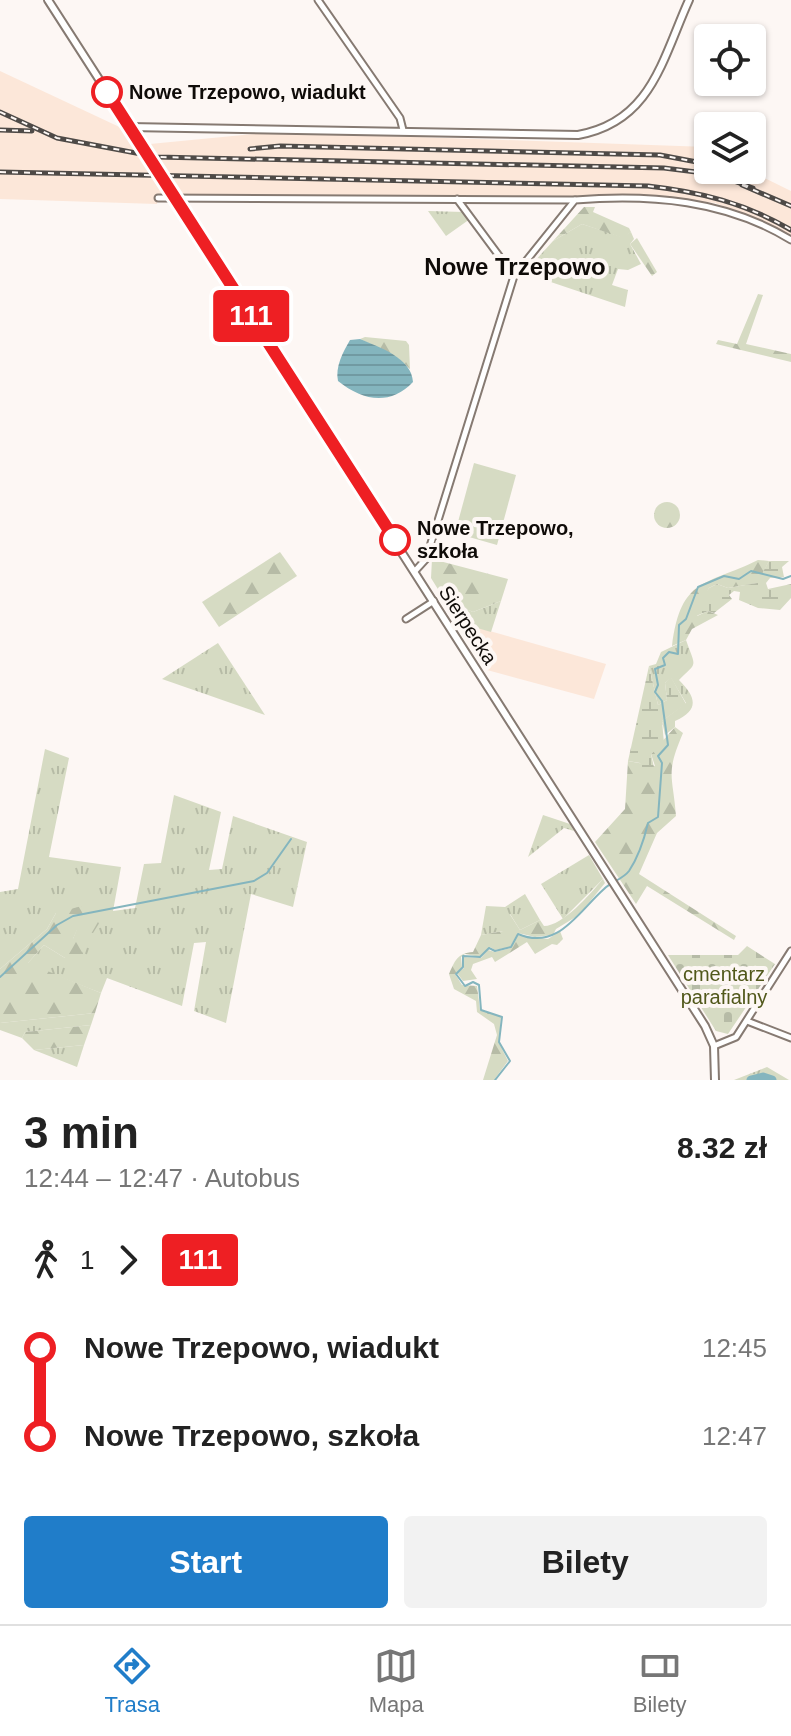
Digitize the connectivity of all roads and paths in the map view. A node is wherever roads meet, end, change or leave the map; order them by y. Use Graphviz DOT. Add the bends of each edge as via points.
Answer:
graph roads {
  1 [pos="48,0"];
  2 [pos="318,0"];
  3 [pos="689,0"];
  4 [pos="129,127"];
  5 [pos="403,130"];
  6 [pos="174,196"];
  7 [pos="158,198"];
  8 [pos="457,199"];
  9 [pos="575,200"];
  10 [pos="791,240"];
  11 [pos="514,276"];
  12 [pos="415,571"];
  13 [pos="434,601"];
  14 [pos="406,619"];
  15 [pos="791,951"];
  16 [pos="747,1021"];
  17 [pos="791,1038"];
  18 [pos="714,1046"];
  19 [pos="715,1080"];
  1 -- 4 [label="street, Sierpecka"];
  2 -- 5 [label="street" via="400,118"];
  3 -- 5 [label="street" via="647,93 610,127 578,135"];
  4 -- 5 [label="street"];
  4 -- 6 [label="street, Sierpecka, bridge"];
  6 -- 7 [label="street"];
  6 -- 8 [label="street"];
  6 -- 12 [label="street, Sierpecka"];
  8 -- 9 [label="street"];
  8 -- 11 [label="street"];
  9 -- 10 [label="street" via="679,201 716,207"];
  9 -- 11 [label="street"];
  11 -- 12 [label="street" via="426,559"];
  12 -- 13 [label="street, Sierpecka"];
  13 -- 14 [label="street"];
  13 -- 18 [label="street, Sierpecka"];
  15 -- 16 [label="street"];
  16 -- 17 [label="street"];
  16 -- 18 [label="street" via="732,1041"];
  18 -- 19 [label="street, Sierpecka"];
}
